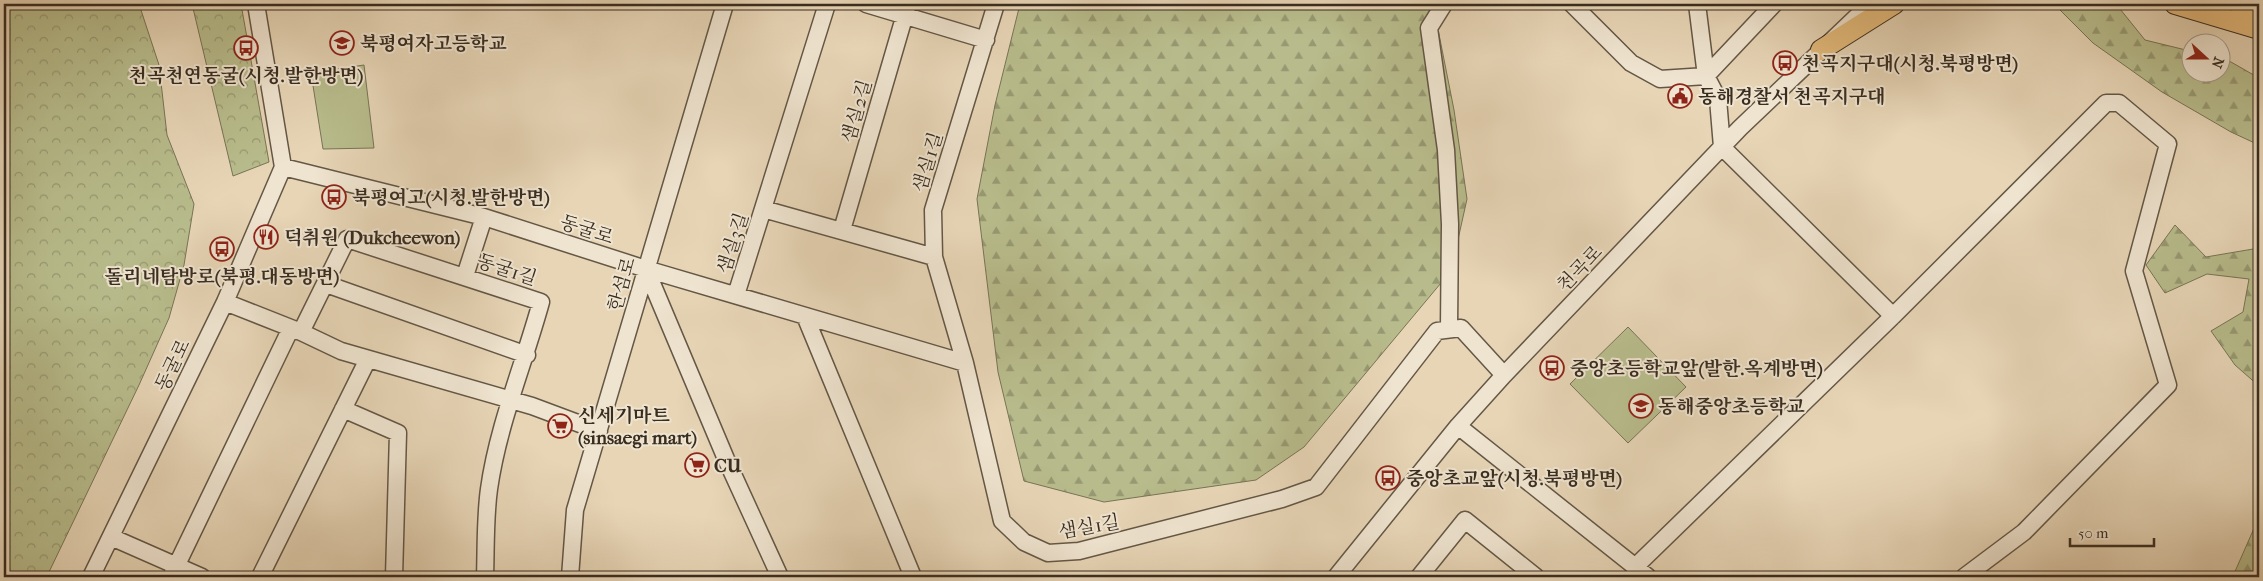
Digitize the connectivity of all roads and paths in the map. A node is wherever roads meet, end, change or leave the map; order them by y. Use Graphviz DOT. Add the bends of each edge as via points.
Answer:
graph roads {
  1 [pos="256,4"];
  2 [pos="725,4"];
  3 [pos="827,4"];
  4 [pos="866,4"];
  5 [pos="996,4"];
  6 [pos="1444,4"];
  7 [pos="1572,4"];
  8 [pos="1774,4"];
  9 [pos="1856,4"];
  10 [pos="1870,4"];
  11 [pos="1894,4"];
  12 [pos="2175,4"];
  13 [pos="2239,4"];
  14 [pos="1696,6"];
  15 [pos="906,10"];
  16 [pos="2259,10"];
  17 [pos="2259,29"];
  18 [pos="986,40"];
  19 [pos="1821,50"];
  20 [pos="1706,76"];
  21 [pos="1722,147"];
  22 [pos="283,167"];
  23 [pos="763,209"];
  24 [pos="484,217"];
  25 [pos="842,230"];
  26 [pos="934,257"];
  27 [pos="646,269"];
  28 [pos="465,276"];
  29 [pos="326,284"];
  30 [pos="736,295"];
  31 [pos="226,302"];
  32 [pos="806,316"];
  33 [pos="1893,316"];
  34 [pos="1449,328"];
  35 [pos="296,331"];
  36 [pos="527,355"];
  37 [pos="368,359"];
  38 [pos="965,363"];
  39 [pos="1504,375"];
  40 [pos="510,400"];
  41 [pos="343,409"];
  42 [pos="1458,426"];
  43 [pos="599,431"];
  44 [pos="110,537"];
  45 [pos="174,572"];
  46 [pos="1642,572"];
  47 [pos="91,577"];
  48 [pos="202,577"];
  49 [pos="260,577"];
  50 [pos="394,577"];
  51 [pos="485,577"];
  52 [pos="570,577"];
  53 [pos="780,577"];
  54 [pos="913,577"];
  55 [pos="1336,577"];
  56 [pos="1419,577"];
  57 [pos="1536,577"];
  58 [pos="1964,577"];
  1 -- 22 [label="street"];
  2 -- 27 [label="street, 한섬로"];
  3 -- 23 [label="street, 샘실3길"];
  4 -- 15 [label="street"];
  5 -- 18 [label="street, 샘실1길"];
  6 -- 34 [label="street" via="1429,28 1446,150 1450,224"];
  7 -- 20 [label="street" via="1631,63 1660,79"];
  8 -- 20 [label="street"];
  9 -- 19 [label="street"];
  10 -- 19 [label="street, 천곡로"];
  11 -- 19 [label="main road"];
  12 -- 17 [label="main road"];
  13 -- 16 [label="main road"];
  14 -- 20 [label="street"];
  15 -- 18 [label="street"];
  15 -- 25 [label="street, 샘실2길"];
  18 -- 26 [label="street, 샘실1길" via="933,210"];
  19 -- 21 [label="street, 천곡로"];
  20 -- 21 [label="street" via="1718,99"];
  21 -- 33 [label="street"];
  21 -- 39 [label="street, 천곡로"];
  22 -- 24 [label="street, 동굴로"];
  22 -- 31 [label="street, 동굴로"];
  23 -- 25 [label="street"];
  23 -- 30 [label="street, 샘실3길"];
  24 -- 27 [label="street, 동굴로"];
  24 -- 28 [label="street"];
  25 -- 26 [label="street"];
  26 -- 38 [label="street, 샘실1길"];
  27 -- 30 [label="street, 동굴로"];
  27 -- 43 [label="street, 한섬로"];
  27 -- 53 [label="street"];
  28 -- 29 [label="street, 동굴1길" via="347,239"];
  28 -- 36 [label="street, 동굴1길" via="541,302"];
  29 -- 35 [label="street, 동굴1길"];
  29 -- 36 [label="street"];
  30 -- 32 [label="street, 샘실3길"];
  31 -- 35 [label="street"];
  31 -- 44 [label="street, 동굴로"];
  32 -- 38 [label="street, 샘실3길"];
  32 -- 54 [label="street"];
  33 -- 46 [label="street"];
  33 -- 58 [label="street" via="2106,103 2120,103 2168,144 2134,271 2168,384 2024,532"];
  34 -- 38 [label="street, 샘실1길" via="1437,331 1316,487 1282,499 1079,551 1048,553 1024,542 1002,521"];
  34 -- 39 [label="street" via="1461,328"];
  35 -- 37 [label="street"];
  35 -- 45 [label="street, 동굴1길"];
  36 -- 40 [label="street, 동굴1길"];
  37 -- 40 [label="street"];
  37 -- 41 [label="street"];
  39 -- 42 [label="street, 천곡로"];
  40 -- 43 [label="street"];
  40 -- 51 [label="street, 동굴1길" via="489,489"];
  41 -- 49 [label="street"];
  41 -- 50 [label="street" via="398,433"];
  42 -- 46 [label="street"];
  42 -- 55 [label="street, 천곡로"];
  43 -- 52 [label="street, 한섬로" via="574,510"];
  44 -- 45 [label="street"];
  44 -- 47 [label="street, 동굴로"];
  45 -- 48 [label="street"];
  56 -- 57 [label="street" via="1466,520"];
}
